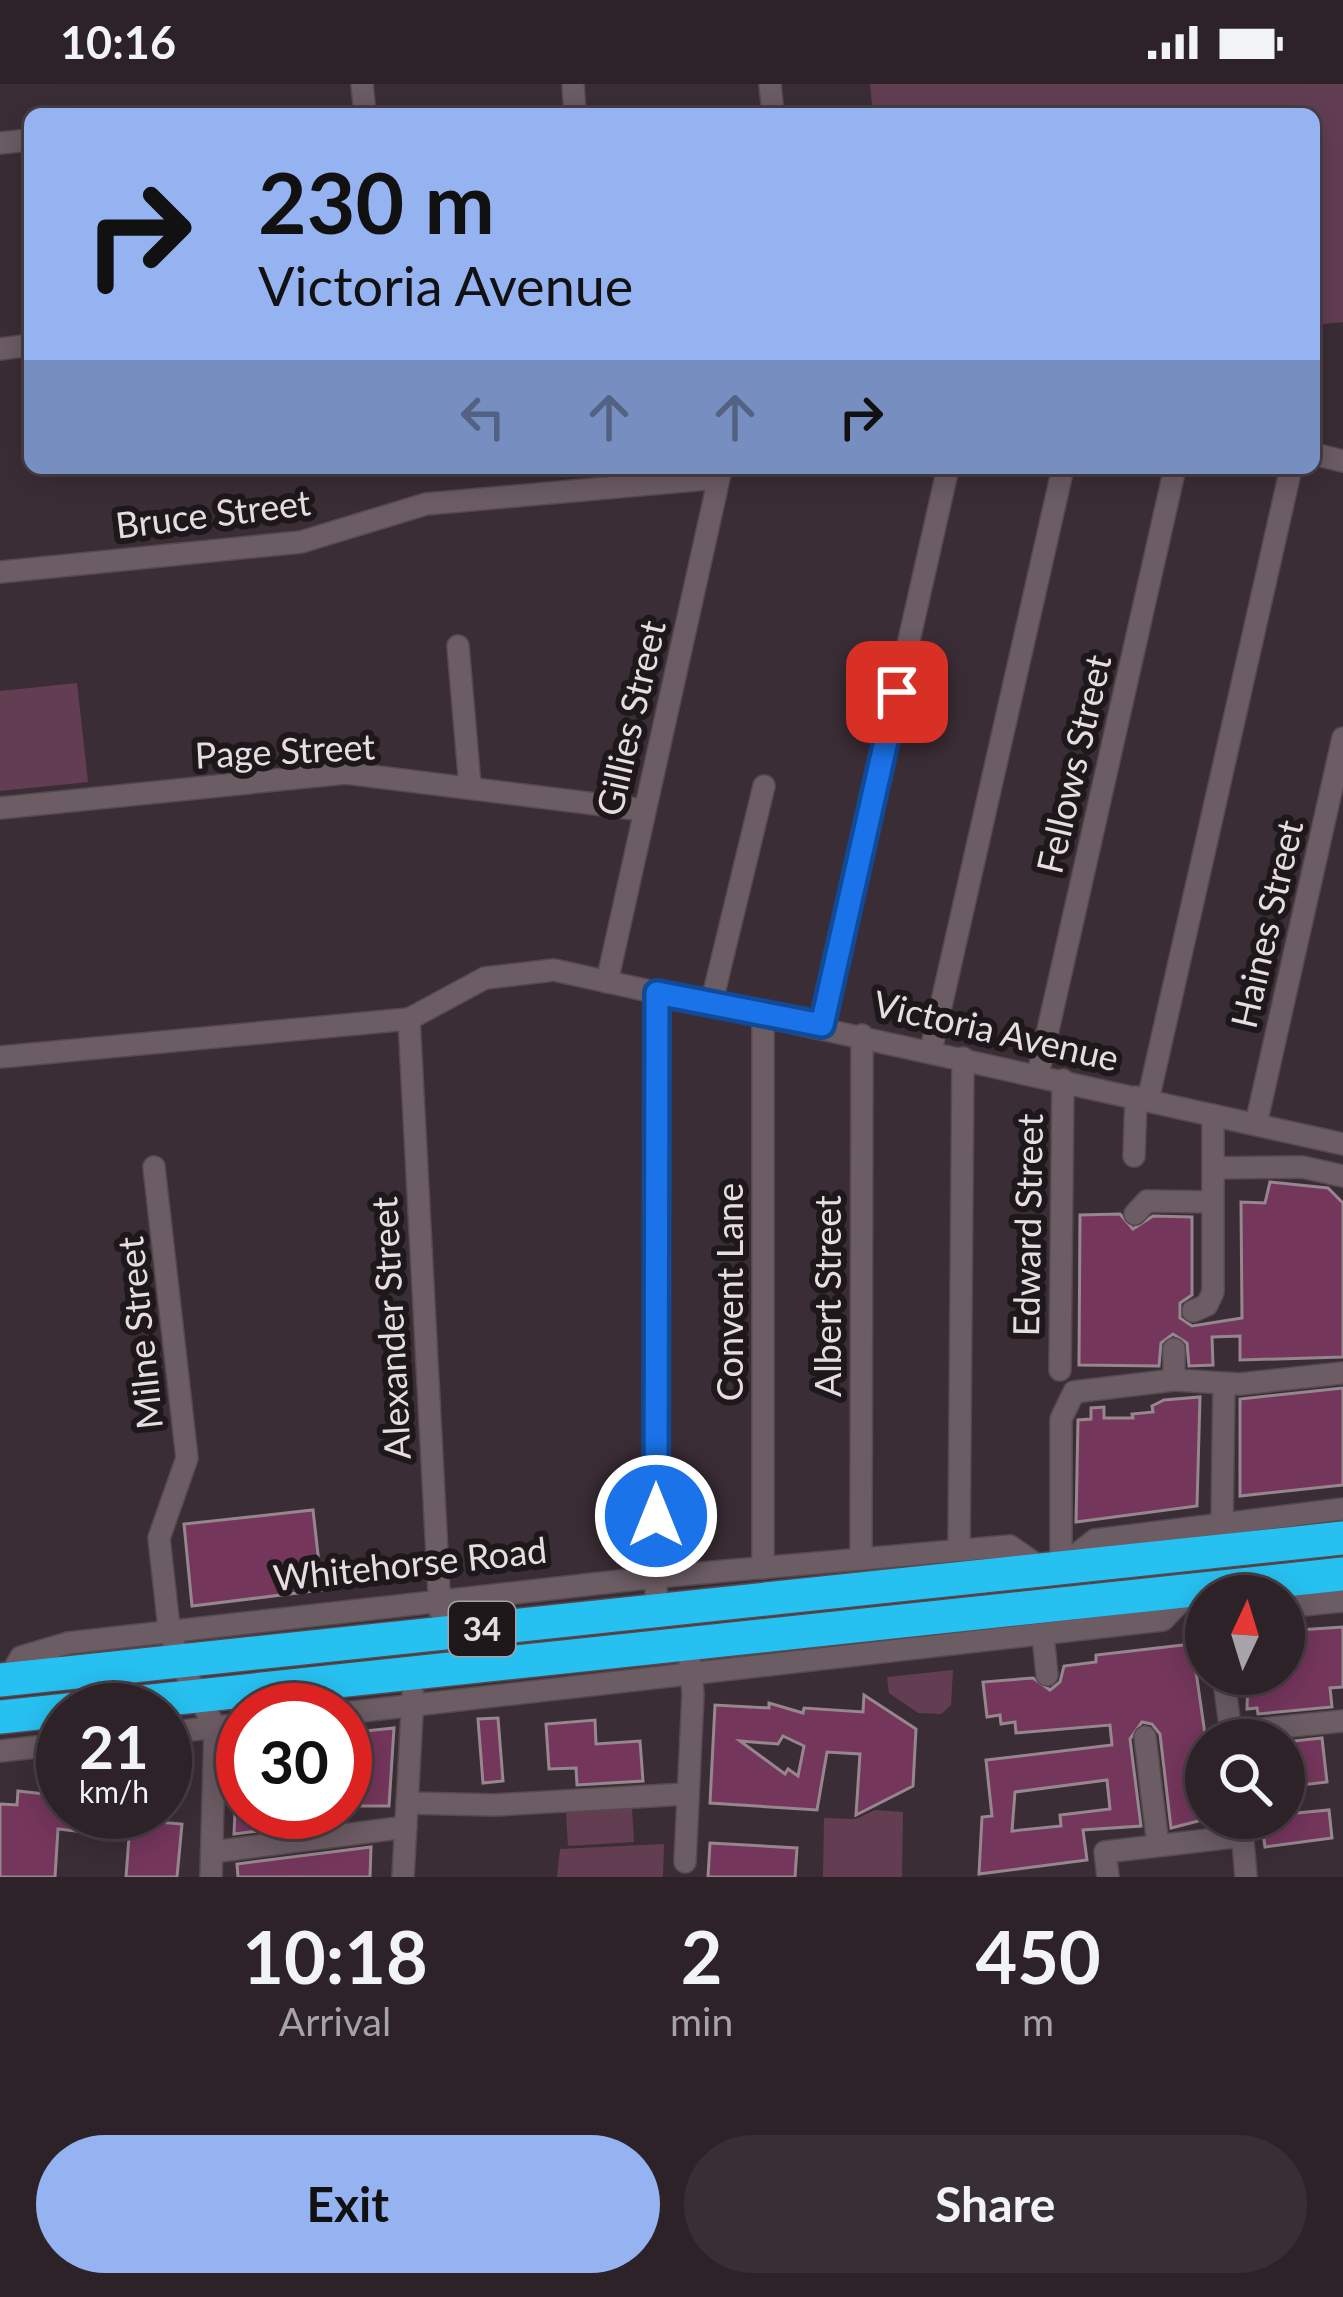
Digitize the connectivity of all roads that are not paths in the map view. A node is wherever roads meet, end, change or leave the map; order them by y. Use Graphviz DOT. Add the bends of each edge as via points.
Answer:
graph roads {
  1 [pos="711,474"];
  2 [pos="720,474"];
  3 [pos="947,474"];
  4 [pos="1062,474"];
  5 [pos="1173,474"];
  6 [pos="1290,474"];
  7 [pos="0,572"];
  8 [pos="458,646"];
  9 [pos="1343,738"];
  10 [pos="470,786"];
  11 [pos="764,787"];
  12 [pos="0,808"];
  13 [pos="644,810"];
  14 [pos="607,982"];
  15 [pos="657,993"];
  16 [pos="711,1005"];
  17 [pos="763,1016"];
  18 [pos="409,1019"];
  19 [pos="822,1025"];
  20 [pos="862,1035"];
  21 [pos="931,1050"];
  22 [pos="0,1057"];
  23 [pos="963,1058"];
  24 [pos="1038,1074"];
  25 [pos="1063,1080"];
  26 [pos="1142,1099"];
  27 [pos="1213,1115"];
  28 [pos="1256,1124"];
  29 [pos="1305,1135"];
  30 [pos="1343,1144"];
  31 [pos="1134,1156"];
  32 [pos="154,1166"];
  33 [pos="1303,1167"];
  34 [pos="1213,1168"];
  35 [pos="1343,1176"];
  36 [pos="1203,1202"];
  37 [pos="1135,1214"];
  38 [pos="1192,1311"];
  39 [pos="1174,1348"];
  40 [pos="1060,1370"];
  41 [pos="1343,1373"];
  42 [pos="1174,1380"];
  43 [pos="1224,1385"];
  44 [pos="1343,1510"];
  45 [pos="1276,1520"];
  46 [pos="1214,1539"];
  47 [pos="1330,1539"];
  48 [pos="959,1549"];
  49 [pos="764,1568"];
  50 [pos="1052,1568"];
  51 [pos="858,1574"];
  52 [pos="1343,1574"];
  53 [pos="1209,1575"];
  54 [pos="656,1576"];
  55 [pos="1305,1581"];
  56 [pos="1185,1595"];
  57 [pos="1343,1601"];
  58 [pos="1305,1605"];
  59 [pos="1185,1606"];
  60 [pos="656,1611"];
  61 [pos="441,1617"];
  62 [pos="1043,1635"];
  63 [pos="862,1641"];
  64 [pos="174,1644"];
  65 [pos="690,1658"];
  66 [pos="416,1671"];
  67 [pos="1047,1675"];
  68 [pos="3,1677"];
  69 [pos="199,1695"];
  70 [pos="412,1705"];
  71 [pos="372,1710"];
  72 [pos="0,1717"];
  73 [pos="1343,1721"];
  74 [pos="1305,1726"];
  75 [pos="215,1727"];
  76 [pos="192,1730"];
  77 [pos="1145,1737"];
  78 [pos="36,1747"];
  79 [pos="0,1751"];
  80 [pos="686,1794"];
  81 [pos="407,1803"];
  82 [pos="406,1827"];
  83 [pos="1186,1839"];
  84 [pos="1243,1839"];
  85 [pos="1158,1845"];
  86 [pos="212,1852"];
  87 [pos="685,1862"];
  88 [pos="1245,1873"];
  89 [pos="211,1877"];
  90 [pos="403,1877"];
  91 [pos="1108,1877"];
  1 -- 7 [label="street, Bruce Street" via="426,504 302,542"];
  2 -- 13 [label="street, Gillies Street"];
  3 -- 19 [label="street"];
  4 -- 21 [label="street"];
  5 -- 24 [label="street, Fellows Street"];
  6 -- 26 [label="street"];
  8 -- 10 [label="street"];
  9 -- 28 [label="street, Haines Street"];
  10 -- 12 [label="street, Page Street" via="346,773"];
  10 -- 13 [label="street, Page Street"];
  11 -- 16 [label="street"];
  13 -- 14 [label="street, Gillies Street"];
  14 -- 15 [label="street, Victoria Avenue"];
  14 -- 18 [label="street, Victoria Avenue" via="534,969 485,977"];
  15 -- 16 [label="street, Victoria Avenue"];
  15 -- 54 [label="street"];
  16 -- 17 [label="street, Victoria Avenue"];
  17 -- 19 [label="street, Victoria Avenue"];
  17 -- 49 [label="street, Convent Lane"];
  18 -- 22 [label="street, Victoria Avenue"];
  18 -- 61 [label="street, Alexander Street"];
  19 -- 20 [label="street, Victoria Avenue"];
  20 -- 21 [label="street, Victoria Avenue"];
  20 -- 51 [label="street, Albert Street"];
  21 -- 23 [label="street, Victoria Avenue"];
  23 -- 24 [label="street, Victoria Avenue"];
  23 -- 48 [label="street"];
  24 -- 25 [label="street, Victoria Avenue"];
  25 -- 26 [label="street, Victoria Avenue"];
  25 -- 40 [label="street, Edward Street"];
  26 -- 27 [label="street, Victoria Avenue"];
  26 -- 31 [label="street"];
  27 -- 28 [label="street, Victoria Avenue"];
  27 -- 34 [label="street"];
  28 -- 29 [label="street, Victoria Avenue"];
  29 -- 30 [label="street, Victoria Avenue"];
  29 -- 33 [label="street"];
  32 -- 64 [label="street, Milne Street" via="188,1458 160,1525"];
  33 -- 34 [label="street"];
  33 -- 35 [label="street"];
  34 -- 36 [label="street"];
  36 -- 37 [label="street" via="1147,1201"];
  36 -- 38 [label="street" via="1212,1299"];
  39 -- 42 [label="street"];
  41 -- 43 [label="street"];
  42 -- 43 [label="street"];
  42 -- 50 [label="street" via="1095,1377 1074,1392 1061,1419"];
  43 -- 46 [label="street"];
  44 -- 45 [label="street, Whitehorse Road"];
  45 -- 46 [label="street, Whitehorse Road"];
  45 -- 47 [label="street, Whitehorse Road"];
  46 -- 47 [label="highway, Whitehorse Road / 34"];
  46 -- 50 [label="highway, Whitehorse Road / 34"];
  46 -- 53 [label="street"];
  48 -- 50 [label="street, Whitehorse Road" via="1016,1547"];
  48 -- 51 [label="street, Whitehorse Road"];
  49 -- 51 [label="street, Whitehorse Road"];
  49 -- 54 [label="street, Whitehorse Road"];
  50 -- 51 [label="highway, Whitehorse Road / 34"];
  51 -- 60 [label="highway, Whitehorse Road / 34"];
  51 -- 63 [label="street"];
  52 -- 55 [label="highway, 34"];
  54 -- 60 [label="street"];
  54 -- 61 [label="street, Whitehorse Road"];
  56 -- 63 [label="highway, 34"];
  57 -- 58 [label="street"];
  59 -- 62 [label="street" via="1163,1620"];
  60 -- 61 [label="highway, Whitehorse Road / 34"];
  61 -- 64 [label="highway, Whitehorse Road / 34"];
  62 -- 63 [label="street"];
  62 -- 67 [label="street"];
  63 -- 65 [label="highway, 34"];
  64 -- 68 [label="highway, Whitehorse Road / 34"];
  64 -- 69 [label="street, Milne Street"];
  65 -- 66 [label="highway, 34"];
  65 -- 70 [label="street"];
  65 -- 80 [label="street"];
  66 -- 69 [label="highway, 34"];
  66 -- 70 [label="street"];
  69 -- 72 [label="highway, 34"];
  69 -- 75 [label="street, Milne Street"];
  70 -- 71 [label="street"];
  70 -- 81 [label="street"];
  73 -- 74 [label="street"];
  75 -- 76 [label="street"];
  75 -- 86 [label="street"];
  77 -- 85 [label="street"];
  78 -- 79 [label="street"];
  80 -- 81 [label="street"];
  80 -- 87 [label="street"];
  81 -- 82 [label="street"];
  82 -- 86 [label="street"];
  82 -- 90 [label="street"];
  83 -- 85 [label="street"];
  84 -- 88 [label="street"];
  85 -- 91 [label="street" via="1105,1852"];
  86 -- 89 [label="street"];
}
